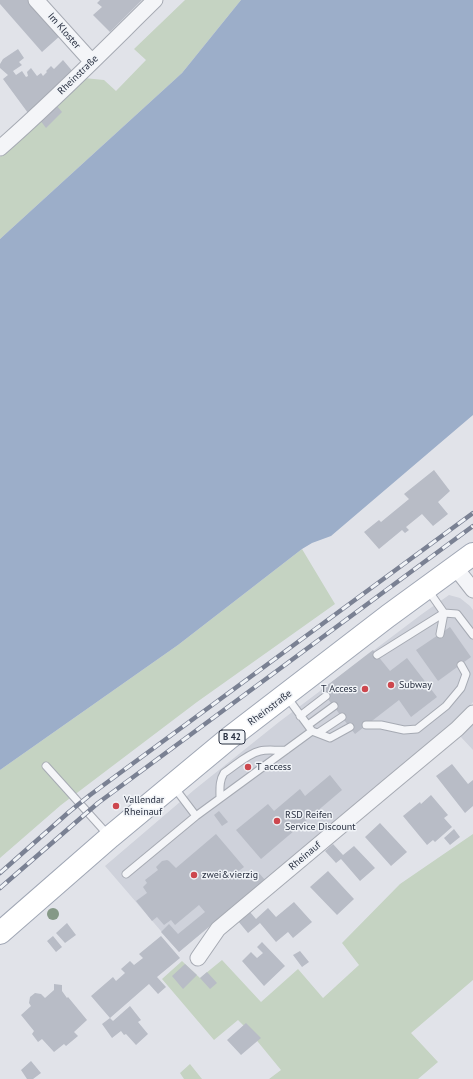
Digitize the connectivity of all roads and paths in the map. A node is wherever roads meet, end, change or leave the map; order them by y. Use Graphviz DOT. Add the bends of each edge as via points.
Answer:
graph roads {
  1 [pos="36,0"];
  2 [pos="155,0"];
  3 [pos="92,62"];
  4 [pos="0,148"];
  5 [pos="473,554"];
  6 [pos="455,567"];
  7 [pos="426,588"];
  8 [pos="473,590"];
  9 [pos="444,613"];
  10 [pos="440,634"];
  11 [pos="473,635"];
  12 [pos="378,655"];
  13 [pos="461,665"];
  14 [pos="286,696"];
  15 [pos="326,696"];
  16 [pos="334,706"];
  17 [pos="473,713"];
  18 [pos="300,716"];
  19 [pos="342,717"];
  20 [pos="308,725"];
  21 [pos="366,725"];
  22 [pos="350,728"];
  23 [pos="315,732"];
  24 [pos="286,750"];
  25 [pos="46,766"];
  26 [pos="172,785"];
  27 [pos="220,798"];
  28 [pos="196,816"];
  29 [pos="110,836"];
  30 [pos="126,874"];
  31 [pos="0,932"];
  32 [pos="198,958"];
  1 -- 3 [label="street, Im Kloster"];
  2 -- 3 [label="street, Rheinstraße"];
  3 -- 4 [label="street, Rheinstraße"];
  5 -- 6 [label="main road, Rheinstraße / B 42"];
  6 -- 7 [label="main road, Rheinstraße / B 42"];
  6 -- 8 [label="street"];
  7 -- 9 [label="lane"];
  7 -- 14 [label="main road, Rheinstraße / B 42"];
  9 -- 10 [label="lane"];
  9 -- 11 [label="lane" via="457,614"];
  9 -- 12 [label="lane"];
  13 -- 21 [label="lane" via="466,674 461,688 446,706 417,729 404,730 389,726"];
  14 -- 18 [label="lane"];
  14 -- 26 [label="main road, Rheinstraße / B 42"];
  15 -- 18 [label="lane"];
  16 -- 20 [label="lane"];
  17 -- 32 [label="street, Rheinauf" via="218,929"];
  18 -- 20 [label="lane"];
  19 -- 23 [label="lane"];
  20 -- 23 [label="lane"];
  22 -- 23 [label="lane" via="330,738"];
  23 -- 24 [label="lane"];
  24 -- 27 [label="lane"];
  24 -- 27 [label="lane" via="253,753 224,773 220,783"];
  25 -- 29 [label="lane"];
  26 -- 28 [label="lane"];
  26 -- 29 [label="main road, Rheinstraße / B 42"];
  27 -- 28 [label="lane"];
  28 -- 30 [label="lane"];
  29 -- 31 [label="main road, Rheinstraße / B 42"];
}
